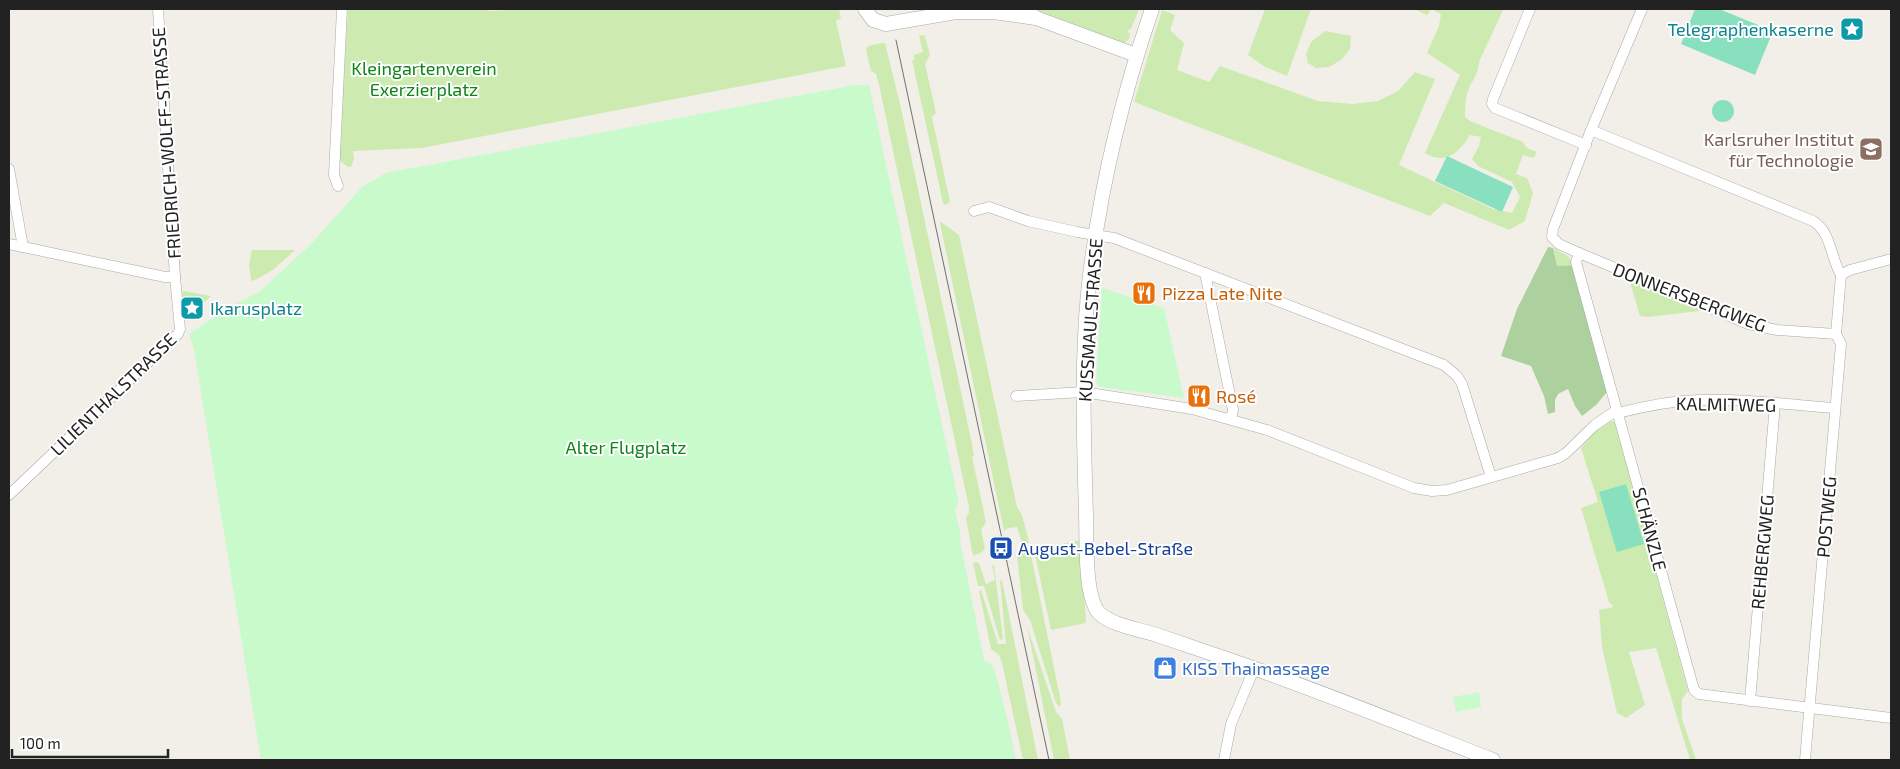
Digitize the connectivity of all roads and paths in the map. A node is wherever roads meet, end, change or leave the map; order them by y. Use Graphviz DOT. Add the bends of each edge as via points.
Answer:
graph roads {
  1 [pos="158,9"];
  2 [pos="342,9"];
  3 [pos="864,9"];
  4 [pos="913,9"];
  5 [pos="1022,9"];
  6 [pos="1152,9"];
  7 [pos="1530,9"];
  8 [pos="1642,9"];
  9 [pos="1036,18"];
  10 [pos="903,21"];
  11 [pos="1136,56"];
  12 [pos="1591,130"];
  13 [pos="1586,145"];
  14 [pos="9,169"];
  15 [pos="338,186"];
  16 [pos="974,211"];
  17 [pos="1096,234"];
  18 [pos="9,244"];
  19 [pos="23,247"];
  20 [pos="1579,253"];
  21 [pos="1891,259"];
  22 [pos="1205,273"];
  23 [pos="1842,275"];
  24 [pos="174,278"];
  25 [pos="1836,334"];
  26 [pos="1083,392"];
  27 [pos="1016,396"];
  28 [pos="1775,404"];
  29 [pos="1836,408"];
  30 [pos="1618,411"];
  31 [pos="1231,419"];
  32 [pos="1491,477"];
  33 [pos="9,495"];
  34 [pos="1254,669"];
  35 [pos="1750,701"];
  36 [pos="1810,708"];
  37 [pos="1891,718"];
  38 [pos="1224,760"];
  39 [pos="1493,760"];
  40 [pos="1805,760"];
  1 -- 24 [label="street, FRIEDRICH-WOLFF-STRASSE"];
  2 -- 15 [label="street" via="334,175"];
  3 -- 10 [label="street" via="877,22 891,24"];
  4 -- 10 [label="street"];
  5 -- 9 [label="street"];
  6 -- 11 [label="street, KUSSMAULSTRASSE"];
  7 -- 13 [label="street" via="1492,104"];
  8 -- 12 [label="street"];
  9 -- 10 [label="street" via="993,12 956,12"];
  9 -- 11 [label="street"];
  11 -- 17 [label="street, KUSSMAULSTRASSE" via="1113,143"];
  12 -- 13 [label="street"];
  12 -- 23 [label="street" via="1813,221 1826,234"];
  13 -- 20 [label="street, DONNERSBERGWEG" via="1552,237"];
  14 -- 19 [label="street"];
  16 -- 17 [label="street" via="989,207 1028,221"];
  17 -- 22 [label="street" via="1130,243"];
  17 -- 26 [label="street, KUSSMAULSTRASSE" via="1088,293"];
  18 -- 19 [label="street"];
  19 -- 24 [label="street"];
  20 -- 25 [label="street, DONNERSBERGWEG" via="1748,324 1777,330"];
  20 -- 30 [label="street, SCHÄNZLE" via="1576,262"];
  21 -- 23 [label="street"];
  22 -- 31 [label="street" via="1233,410"];
  22 -- 32 [label="street" via="1448,368 1464,388"];
  23 -- 25 [label="street, POSTWEG"];
  24 -- 33 [label="street, LILIENTHALSTRASSE" via="180,325 178,334"];
  25 -- 29 [label="street, POSTWEG" via="1841,344"];
  26 -- 27 [label="street"];
  26 -- 31 [label="street" via="1167,404"];
  26 -- 34 [label="street, KUSSMAULSTRASSE" via="1088,574 1095,607 1118,623"];
  28 -- 29 [label="street, KALMITWEG"];
  28 -- 30 [label="street, KALMITWEG" via="1698,400"];
  28 -- 35 [label="street, REHBERGWEG"];
  29 -- 36 [label="street, POSTWEG"];
  30 -- 32 [label="street" via="1595,425 1562,456"];
  30 -- 35 [label="street, SCHÄNZLE" via="1694,690 1699,694"];
  31 -- 32 [label="street" via="1422,490 1447,490"];
  34 -- 38 [label="street" via="1231,724"];
  34 -- 39 [label="street"];
  35 -- 36 [label="street, SCHÄNZLE"];
  36 -- 37 [label="street, SCHÄNZLE"];
  36 -- 40 [label="street, POSTWEG"];
}
